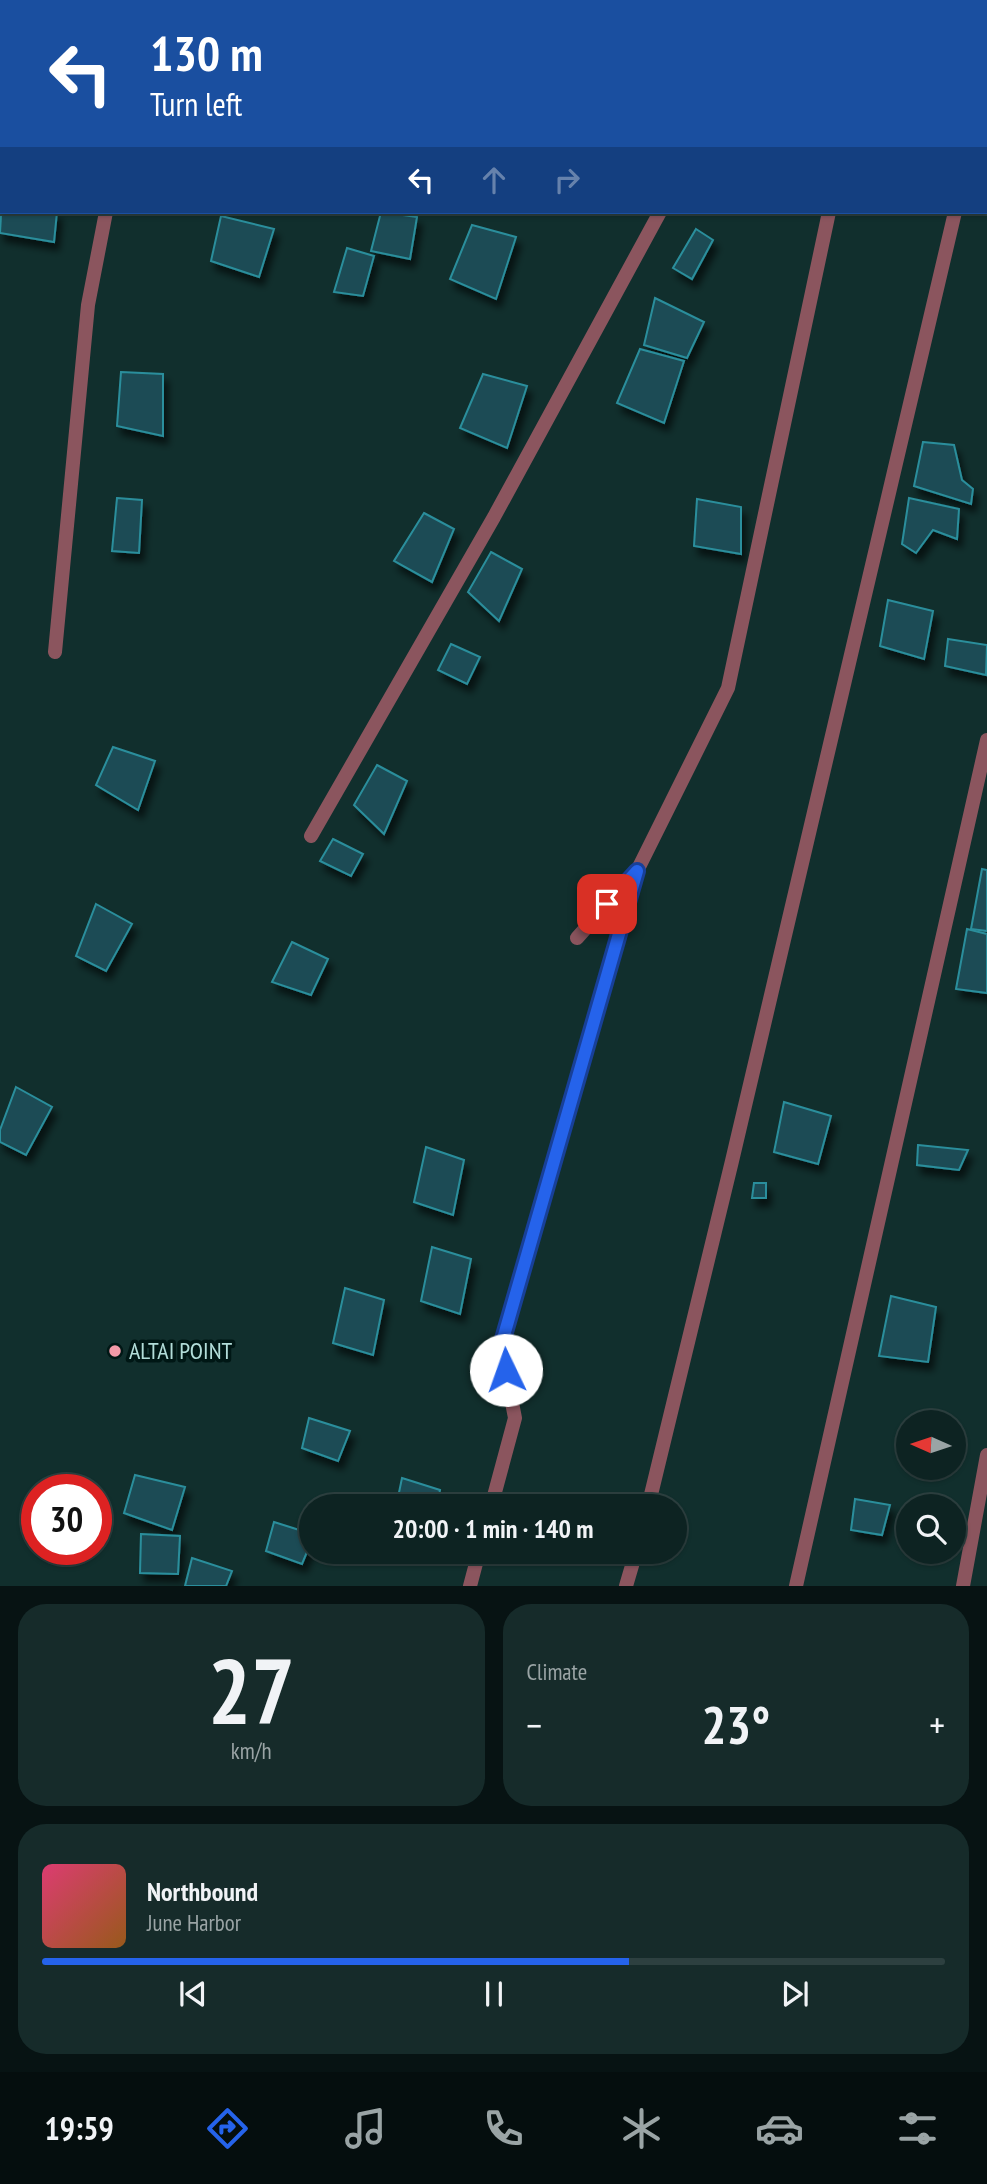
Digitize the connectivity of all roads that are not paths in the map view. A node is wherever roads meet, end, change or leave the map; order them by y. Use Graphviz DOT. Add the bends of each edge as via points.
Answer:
graph roads {
  1 [pos="106,214"];
  2 [pos="659,214"];
  3 [pos="829,214"];
  4 [pos="955,214"];
  5 [pos="55,652"];
  6 [pos="987,740"];
  7 [pos="311,836"];
  8 [pos="637,871"];
  9 [pos="577,938"];
  10 [pos="987,1455"];
  11 [pos="495,1494"];
  12 [pos="651,1494"];
  13 [pos="476,1564"];
  14 [pos="632,1564"];
  15 [pos="470,1586"];
  16 [pos="626,1586"];
  17 [pos="796,1586"];
  18 [pos="963,1586"];
  1 -- 5 [label="street" via="88,305"];
  2 -- 7 [label="street" via="495,517"];
  3 -- 8 [label="street" via="728,688"];
  4 -- 12 [label="street"];
  6 -- 17 [label="street"];
  8 -- 9 [label="street"];
  8 -- 11 [label="street" via="501,1346 516,1418"];
  10 -- 18 [label="street"];
  13 -- 15 [label="street"];
  14 -- 16 [label="street"];
}
